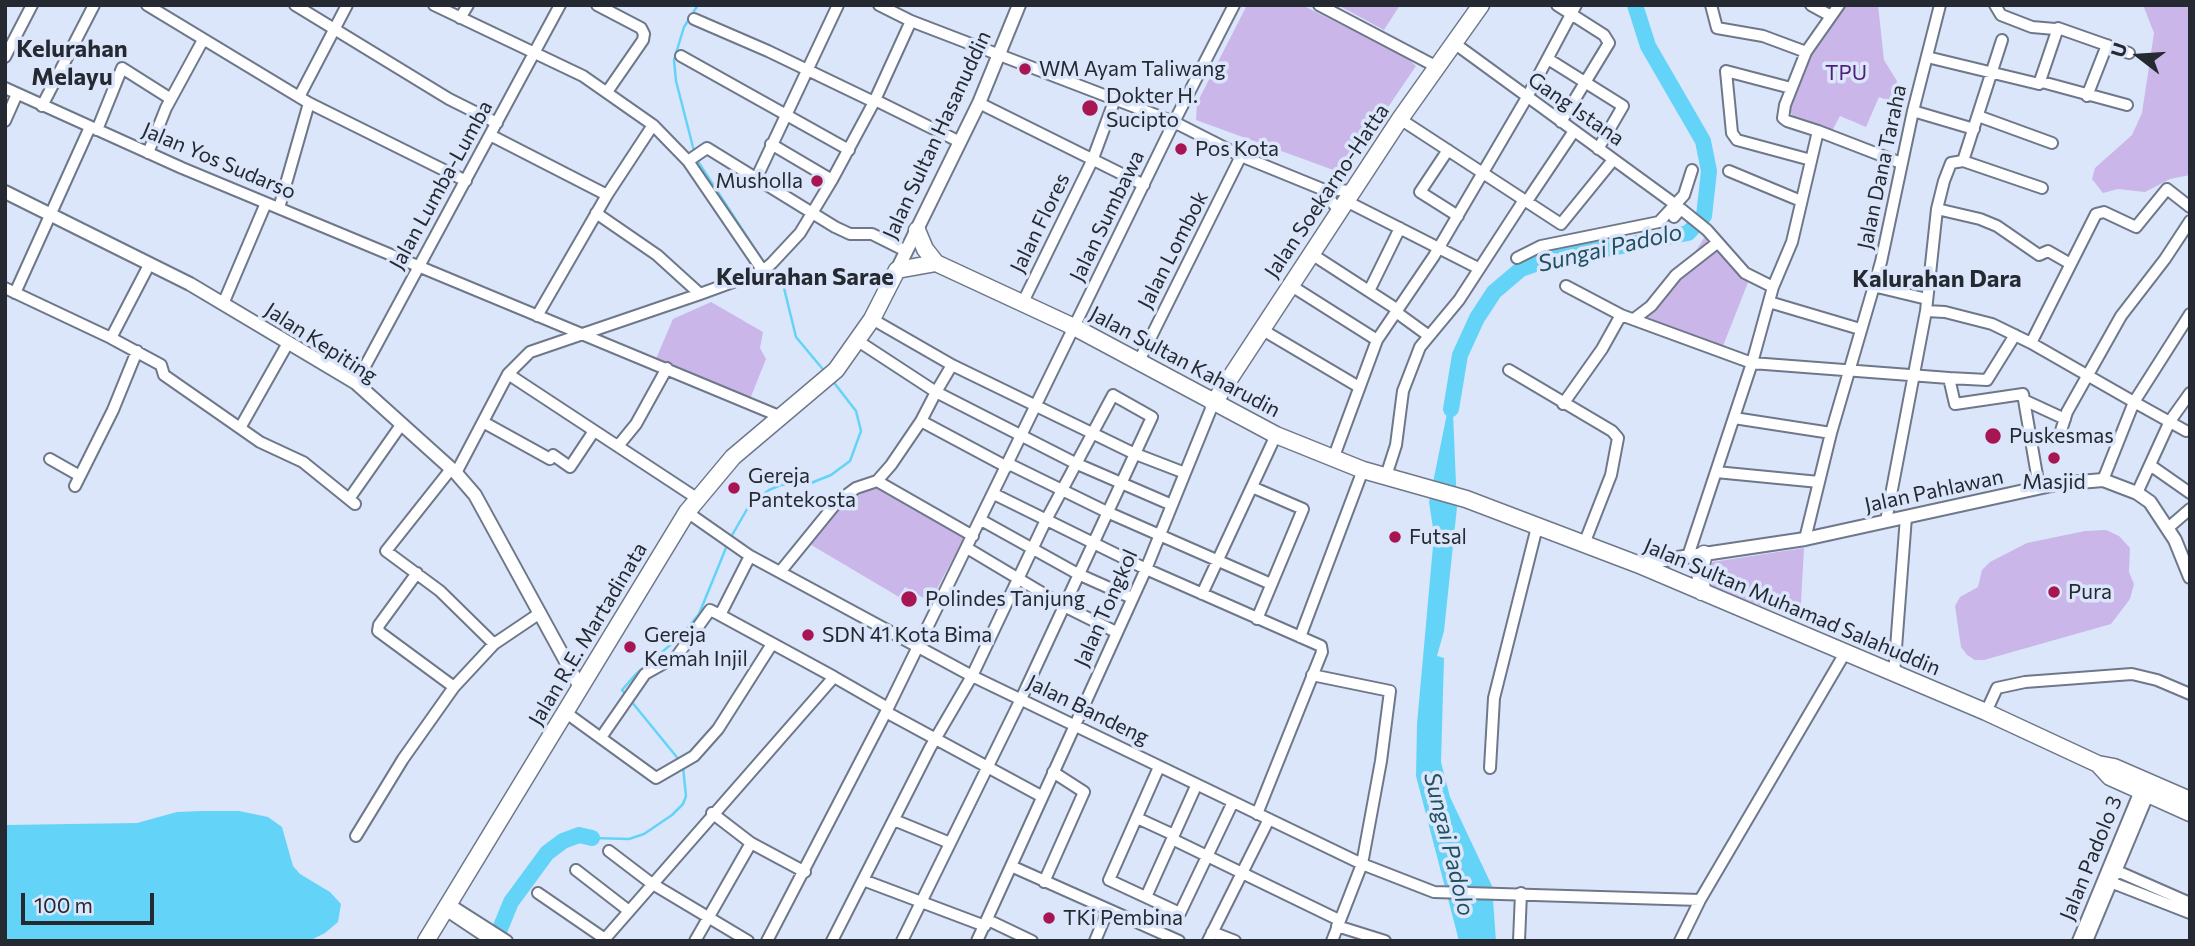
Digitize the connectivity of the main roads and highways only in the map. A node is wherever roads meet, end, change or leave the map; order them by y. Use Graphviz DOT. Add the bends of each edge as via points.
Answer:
graph roads {
  1 [pos="1019,5"];
  2 [pos="1481,5"];
  3 [pos="5,192"];
  4 [pos="917,230"];
  5 [pos="936,263"];
  6 [pos="897,270"];
  7 [pos="858,341"];
  8 [pos="1213,404"];
  9 [pos="1466,499"];
  10 [pos="1696,555"];
  11 [pos="1637,564"];
  12 [pos="2190,577"];
  13 [pos="1702,592"];
  14 [pos="580,687"];
  15 [pos="2098,764"];
  16 [pos="2190,800"];
  17 [pos="2190,813"];
  18 [pos="426,941"];
  1 -- 4 [label="main road, Jalan Sultan Hasanuddin" via="979,103"];
  2 -- 8 [label="highway, Jalan Soekarno-Hatta" via="1400,119"];
  3 -- 14 [label="main road, Jalan Kepiting" via="223,304 356,383 454,471 490,519"];
  4 -- 5 [label="highway"];
  4 -- 6 [label="main road, Jalan Sultan Hasanuddin"];
  5 -- 6 [label="highway"];
  5 -- 8 [label="highway, Jalan Sultan Kaharudin" via="1074,327"];
  6 -- 7 [label="highway, Jalan Sultan Hasanuddin"];
  7 -- 14 [label="highway, Jalan R.E. Martadinata" via="830,376 733,457 692,506"];
  8 -- 9 [label="highway, Jalan Sultan Kaharudin" via="1333,459"];
  9 -- 11 [label="highway, Jalan Sultan Muhamad Salahuddin"];
  10 -- 11 [label="main road, Jalan Pahlawan"];
  10 -- 12 [label="main road, Jalan Pahlawan" via="1805,539 2039,487 2103,480 2137,492 2150,502 2168,528"];
  10 -- 13 [label="highway"];
  11 -- 13 [label="highway, Jalan Sultan Muhamad Salahuddin"];
  13 -- 15 [label="highway, Jalan Sultan Muhamad Salahuddin"];
  14 -- 18 [label="highway, Jalan R.E. Martadinata"];
  15 -- 16 [label="highway, Jalan Sultan Muhamad Salahuddin"];
  15 -- 17 [label="highway, Jalan Sultan Muhamad Salahuddin" via="2110,777"];
}
